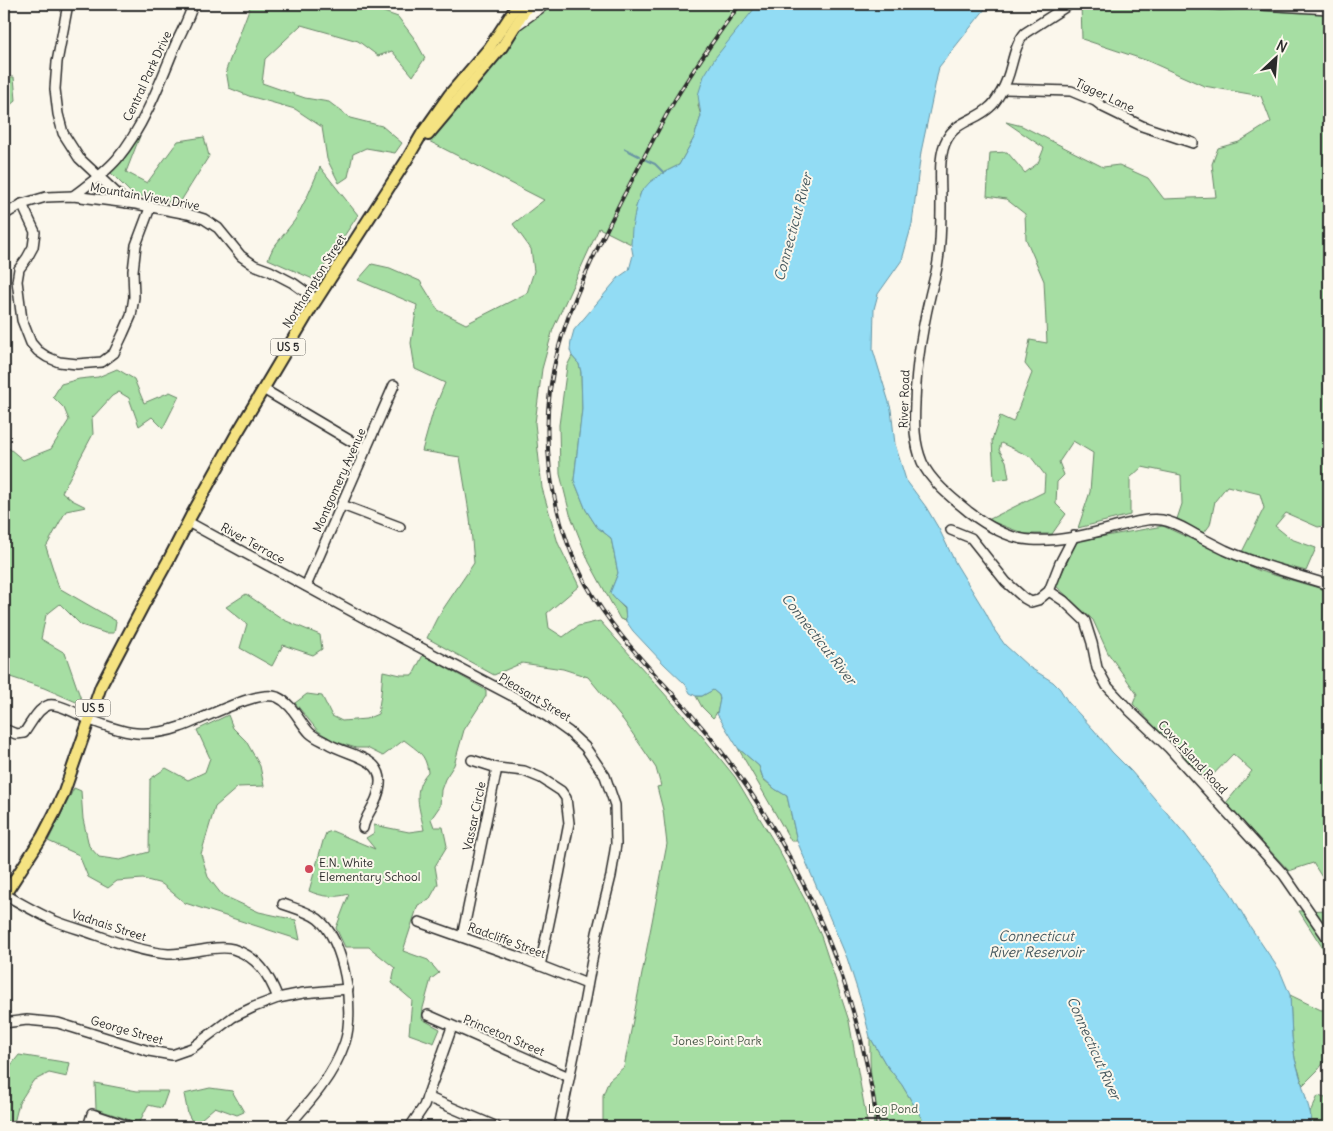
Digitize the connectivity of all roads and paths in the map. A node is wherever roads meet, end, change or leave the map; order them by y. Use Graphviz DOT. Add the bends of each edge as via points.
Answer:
graph roads {
  1 [pos="68,4"];
  2 [pos="193,4"];
  3 [pos="518,4"];
  4 [pos="529,4"];
  5 [pos="546,4"];
  6 [pos="1070,4"];
  7 [pos="1210,4"];
  8 [pos="1329,8"];
  9 [pos="516,25"];
  10 [pos="1003,89"];
  11 [pos="1193,143"];
  12 [pos="406,161"];
  13 [pos="99,177"];
  14 [pos="73,196"];
  15 [pos="126,203"];
  16 [pos="22,204"];
  17 [pos="150,208"];
  18 [pos="4,215"];
  19 [pos="317,300"];
  20 [pos="394,384"];
  21 [pos="263,389"];
  22 [pos="366,450"];
  23 [pos="342,504"];
  24 [pos="188,522"];
  25 [pos="400,527"];
  26 [pos="950,530"];
  27 [pos="1074,536"];
  28 [pos="1329,585"];
  29 [pos="306,586"];
  30 [pos="1049,591"];
  31 [pos="89,719"];
  32 [pos="4,729"];
  33 [pos="472,760"];
  34 [pos="497,768"];
  35 [pos="363,828"];
  36 [pos="4,895"];
  37 [pos="283,904"];
  38 [pos="418,922"];
  39 [pos="462,937"];
  40 [pos="1329,940"];
  41 [pos="540,966"];
  42 [pos="587,984"];
  43 [pos="348,989"];
  44 [pos="278,998"];
  45 [pos="428,1015"];
  46 [pos="4,1023"];
  47 [pos="452,1027"];
  48 [pos="569,1077"];
  49 [pos="427,1097"];
  50 [pos="88,1127"];
  51 [pos="131,1127"];
  52 [pos="288,1127"];
  53 [pos="410,1127"];
  54 [pos="497,1127"];
  55 [pos="559,1127"];
  1 -- 13 [label="street" via="57,62 58,114 63,133 79,158"];
  2 -- 13 [label="street, Central Park Drive" via="141,122 117,158"];
  3 -- 12 [label="main road, US 5" via="489,48 436,112"];
  4 -- 9 [label="main road, US 5"];
  5 -- 9 [label="street"];
  6 -- 10 [label="street, River Road" via="1020,39"];
  7 -- 8 [label="street"];
  9 -- 12 [label="main road, US 5" via="494,57"];
  10 -- 11 [label="street, Tigger Lane" via="1071,90 1142,126"];
  10 -- 27 [label="street, River Road" via="992,106 959,125 945,141 940,163 937,270 920,345 915,387 916,445 922,464 936,483 982,522 1028,540 1058,540"];
  12 -- 19 [label="main road, Northampton Street / US 5"];
  13 -- 14 [label="street, Central Park Drive"];
  13 -- 15 [label="street"];
  14 -- 15 [label="street, Mountain View Drive"];
  14 -- 16 [label="street, Mountain View Drive"];
  15 -- 17 [label="street, Mountain View Drive"];
  16 -- 17 [label="street" via="35,232 33,246 18,270 22,320 31,343 38,351 58,362 77,364 102,362 114,352 124,334 134,297 136,246"];
  16 -- 18 [label="street, Mountain View Drive"];
  17 -- 19 [label="street, Mountain View Drive" via="204,219 218,228 241,256 293,283"];
  19 -- 21 [label="main road, Northampton Street / US 5"];
  20 -- 22 [label="street, Montgomery Avenue"];
  21 -- 22 [label="street"];
  21 -- 24 [label="main road, Northampton Street / US 5"];
  22 -- 23 [label="street, Montgomery Avenue"];
  23 -- 25 [label="street"];
  23 -- 29 [label="street, Montgomery Avenue"];
  24 -- 29 [label="street, River Terrace"];
  24 -- 31 [label="main road, US 5" via="102,686"];
  26 -- 30 [label="street" via="970,538 1006,582 1024,598 1031,602"];
  27 -- 28 [label="street, River Road" via="1133,522 1162,520 1179,525 1249,560"];
  27 -- 30 [label="street"];
  29 -- 42 [label="street, Pleasant Street" via="520,700 569,732 585,747 605,776 614,805 616,844"];
  30 -- 40 [label="street, Cove Island Road" via="1085,621 1097,668 1107,686 1169,748 1284,875"];
  31 -- 32 [label="street" via="50,705 41,709 24,733 16,734"];
  31 -- 35 [label="street" via="134,733 159,733 257,697 275,696 285,701 311,734 333,747 369,761 378,770 381,785"];
  31 -- 36 [label="main road, US 5" via="54,814"];
  33 -- 34 [label="street"];
  34 -- 39 [label="street, Vassar Circle"];
  34 -- 41 [label="street, Vassar Circle" via="524,771 541,778 566,798 569,823"];
  36 -- 44 [label="street, Vadnais Street" via="54,920 139,949 170,954 232,949 262,967"];
  37 -- 43 [label="street" via="317,918 325,926 334,942"];
  38 -- 39 [label="street, Radcliffe Street"];
  39 -- 41 [label="street, Radcliffe Street"];
  41 -- 42 [label="street, Radcliffe Street"];
  42 -- 48 [label="street, Pleasant Street"];
  43 -- 44 [label="street, George Street"];
  43 -- 52 [label="street" via="346,1041 318,1092"];
  44 -- 46 [label="street, George Street" via="233,1017 192,1048 172,1055 58,1023 27,1020"];
  45 -- 47 [label="street, Princeton Street"];
  47 -- 48 [label="street, Princeton Street"];
  47 -- 49 [label="street"];
  48 -- 55 [label="street, Pleasant Street"];
  49 -- 53 [label="street"];
  49 -- 54 [label="street"];
  50 -- 51 [label="street" via="92,1114"];
}
